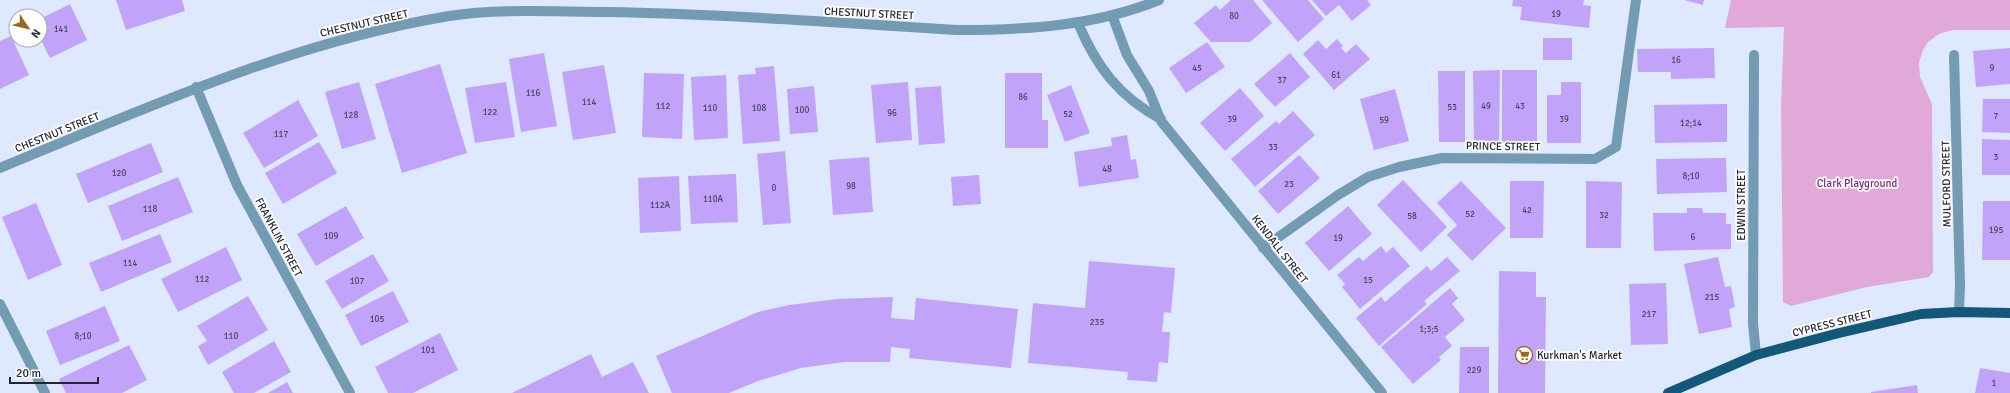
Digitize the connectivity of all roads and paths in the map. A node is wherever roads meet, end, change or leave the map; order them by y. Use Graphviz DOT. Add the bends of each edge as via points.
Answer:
graph roads {
  1 [pos="1159,0"];
  2 [pos="1636,0"];
  3 [pos="1112,15"];
  4 [pos="1078,23"];
  5 [pos="1754,55"];
  6 [pos="1954,55"];
  7 [pos="196,88"];
  8 [pos="1161,119"];
  9 [pos="0,168"];
  10 [pos="1263,248"];
  11 [pos="0,304"];
  12 [pos="1959,312"];
  13 [pos="2010,313"];
  14 [pos="1756,355"];
  15 [pos="45,393"];
  16 [pos="350,393"];
  17 [pos="1382,393"];
  18 [pos="1668,393"];
  1 -- 3 [label="street, CHESTNUT STREET"];
  2 -- 10 [label="street, PRINCE STREET" via="1616,147 1595,159 1442,158 1399,167 1368,177"];
  3 -- 4 [label="street, CHESTNUT STREET"];
  3 -- 8 [label="street, KENDALL STREET" via="1131,62 1149,91"];
  4 -- 7 [label="street, CHESTNUT STREET" via="1038,28 959,30 664,13 526,11 451,16 339,40"];
  4 -- 8 [label="street, KENDALL STREET" via="1093,53 1116,84 1136,105"];
  5 -- 14 [label="street, EDWIN STREET" via="1753,323"];
  6 -- 12 [label="street, MULFORD STREET"];
  7 -- 9 [label="street, CHESTNUT STREET"];
  7 -- 16 [label="street, FRANKLIN STREET" via="238,185"];
  8 -- 10 [label="street, KENDALL STREET"];
  10 -- 17 [label="street, KENDALL STREET"];
  11 -- 15 [label="street"];
  12 -- 13 [label="main road, CYPRESS STREET"];
  12 -- 14 [label="main road, CYPRESS STREET" via="1921,314"];
  14 -- 18 [label="main road, CYPRESS STREET"];
}
